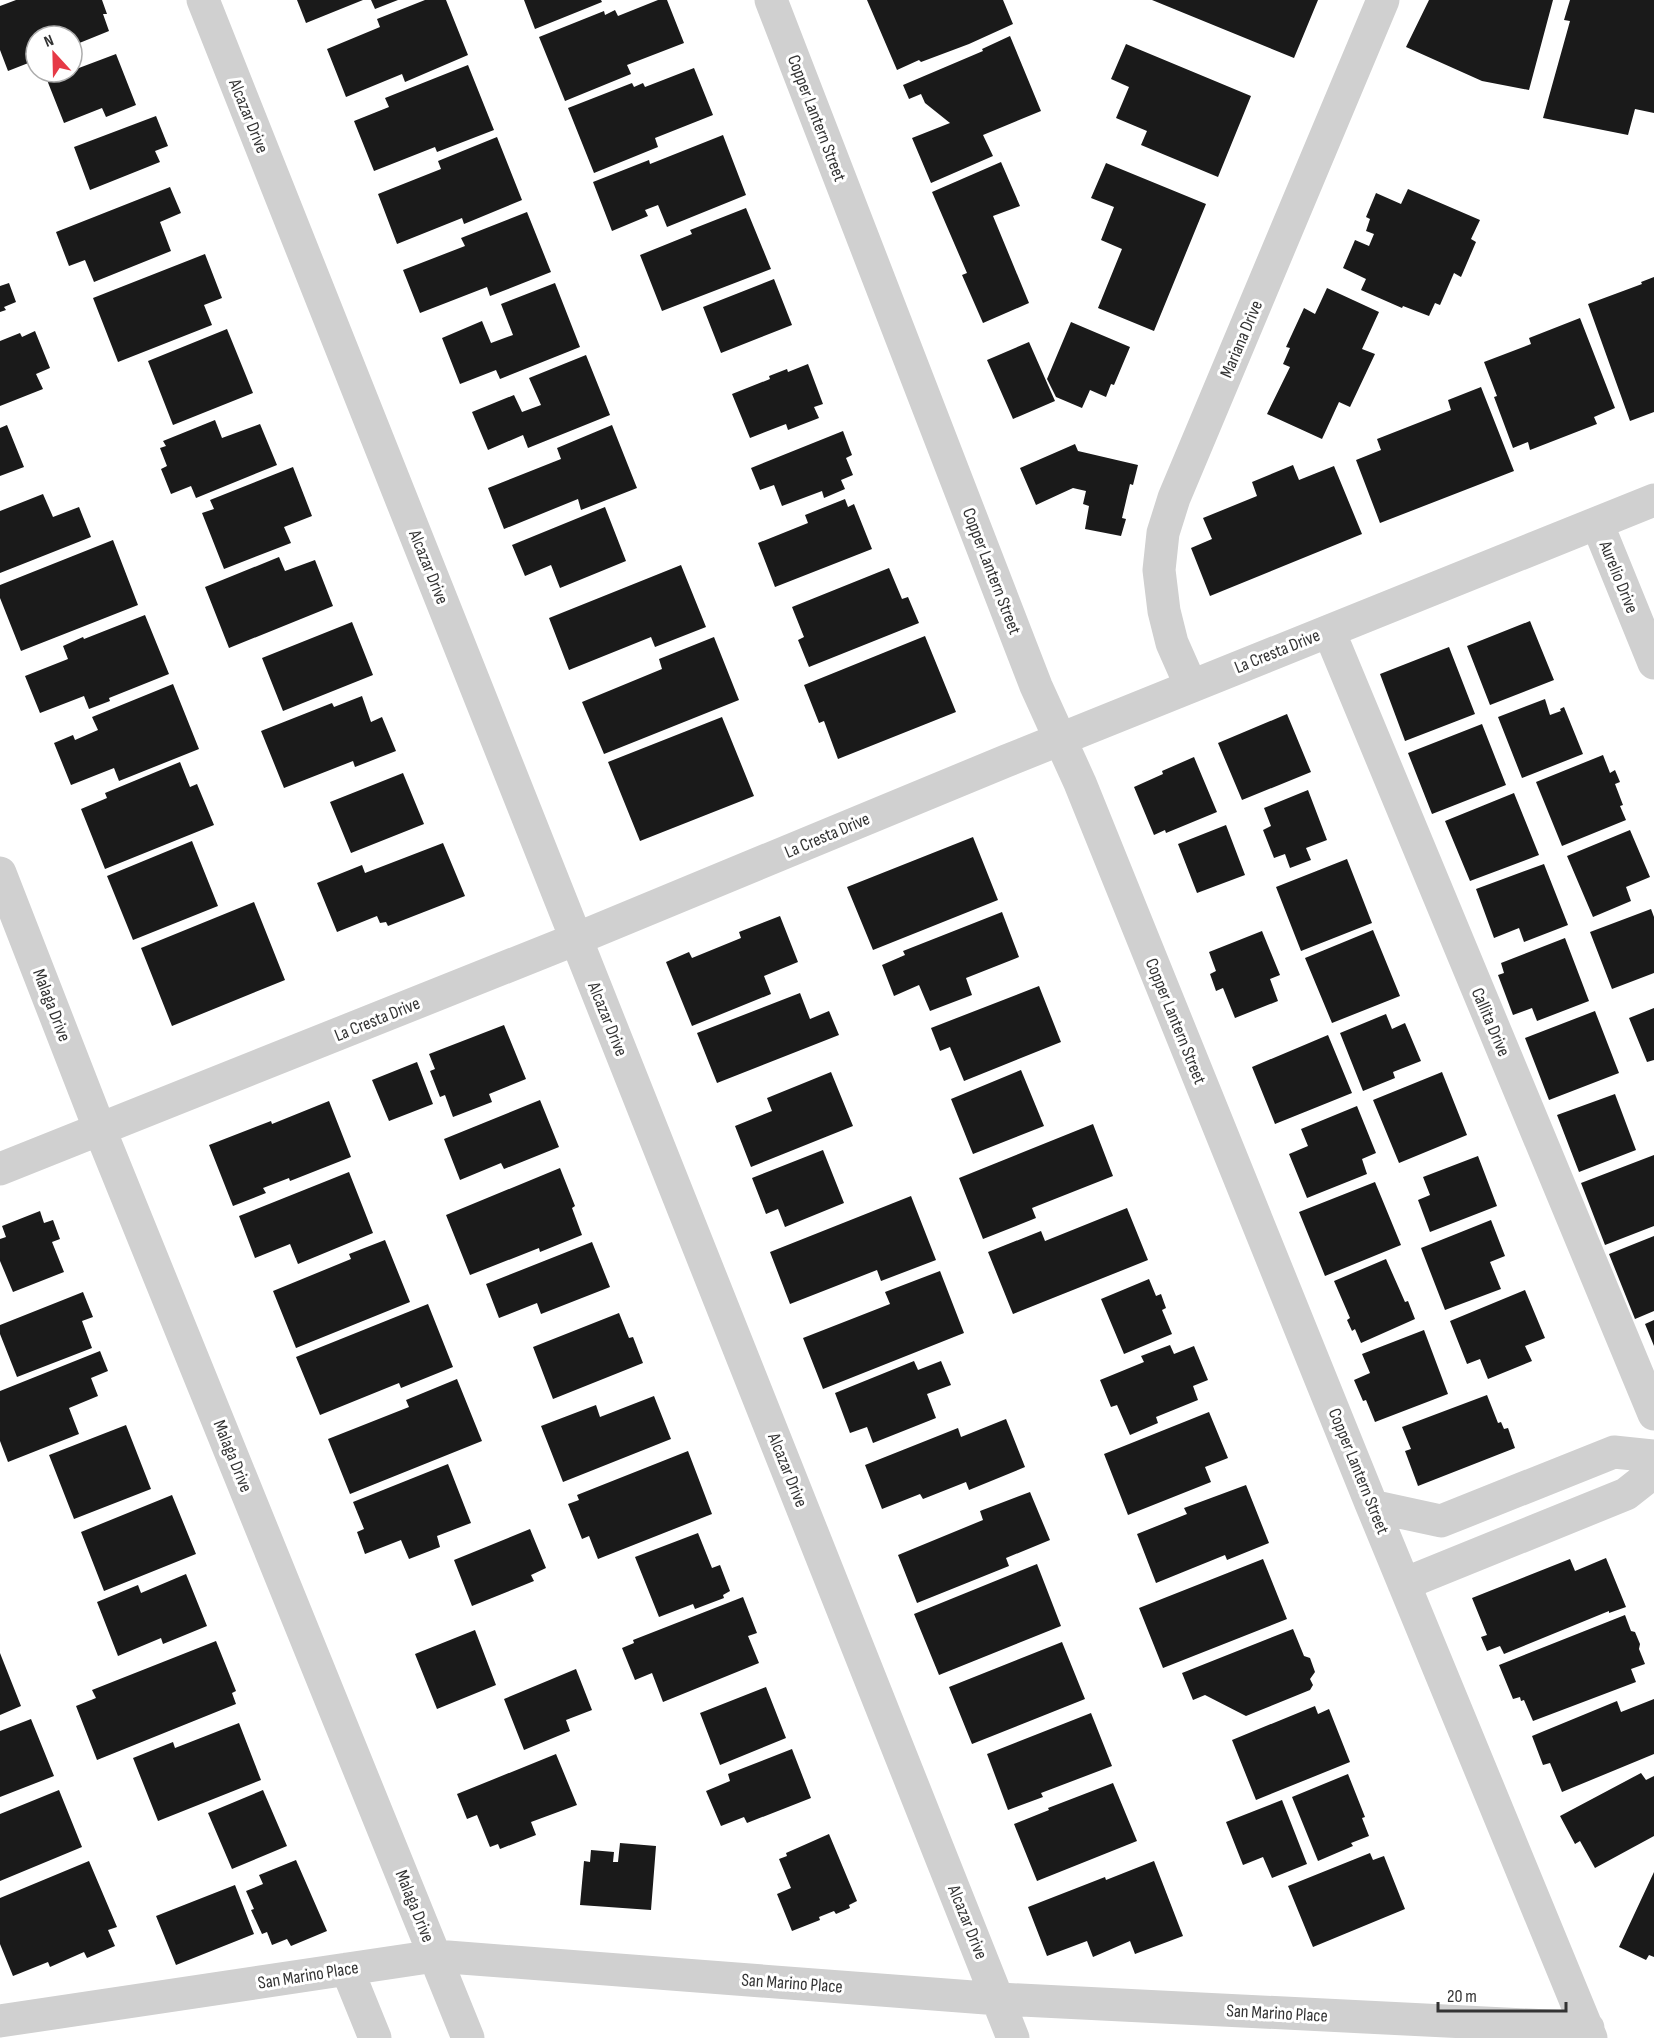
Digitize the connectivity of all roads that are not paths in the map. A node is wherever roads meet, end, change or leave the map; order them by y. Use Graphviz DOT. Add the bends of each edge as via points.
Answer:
graph roads {
  1 [pos="203,0"];
  2 [pos="771,0"];
  3 [pos="1383,0"];
  4 [pos="1654,500"];
  5 [pos="1597,523"];
  6 [pos="1329,630"];
  7 [pos="1654,663"];
  8 [pos="1191,686"];
  9 [pos="1061,739"];
  10 [pos="0,873"];
  11 [pos="576,939"];
  12 [pos="100,1130"];
  13 [pos="0,1169"];
  14 [pos="1654,1414"];
  15 [pos="1654,1456"];
  16 [pos="1654,1472"];
  17 [pos="1372,1506"];
  18 [pos="1404,1584"];
  19 [pos="435,1956"];
  20 [pos="347,1969"];
  21 [pos="999,1998"];
  22 [pos="0,2021"];
  23 [pos="1365,2028"];
  24 [pos="1589,2033"];
  25 [pos="375,2038"];
  26 [pos="468,2038"];
  27 [pos="1013,2038"];
  1 -- 11 [label="street, Alcazar Drive"];
  2 -- 9 [label="street, Copper Lantern Street" via="1036,686"];
  3 -- 8 [label="street, Mariana Drive" via="1174,498 1163,533 1159,570 1164,611 1172,643"];
  4 -- 5 [label="street, La Cresta Drive"];
  5 -- 6 [label="street, La Cresta Drive"];
  5 -- 7 [label="street, Aurelio Drive"];
  6 -- 8 [label="street, La Cresta Drive"];
  6 -- 14 [label="street, Callita Drive"];
  8 -- 9 [label="street, La Cresta Drive"];
  9 -- 11 [label="street, La Cresta Drive"];
  9 -- 17 [label="street, Copper Lantern Street"];
  10 -- 12 [label="street, Malaga Drive"];
  11 -- 12 [label="street, La Cresta Drive"];
  11 -- 21 [label="street, Alcazar Drive"];
  12 -- 13 [label="street, La Cresta Drive"];
  12 -- 19 [label="street, Malaga Drive"];
  15 -- 17 [label="street" via="1614,1452 1442,1521"];
  16 -- 18 [label="street" via="1626,1494"];
  17 -- 18 [label="street, Copper Lantern Street"];
  18 -- 24 [label="street, Copper Lantern Street"];
  19 -- 20 [label="street, San Marino Place"];
  19 -- 21 [label="street, San Marino Place"];
  19 -- 26 [label="street, Malaga Drive"];
  20 -- 22 [label="street, San Marino Place"];
  20 -- 25 [label="street"];
  21 -- 23 [label="street, San Marino Place"];
  21 -- 27 [label="street, Alcazar Drive"];
  23 -- 24 [label="street, San Marino Place"];
}
